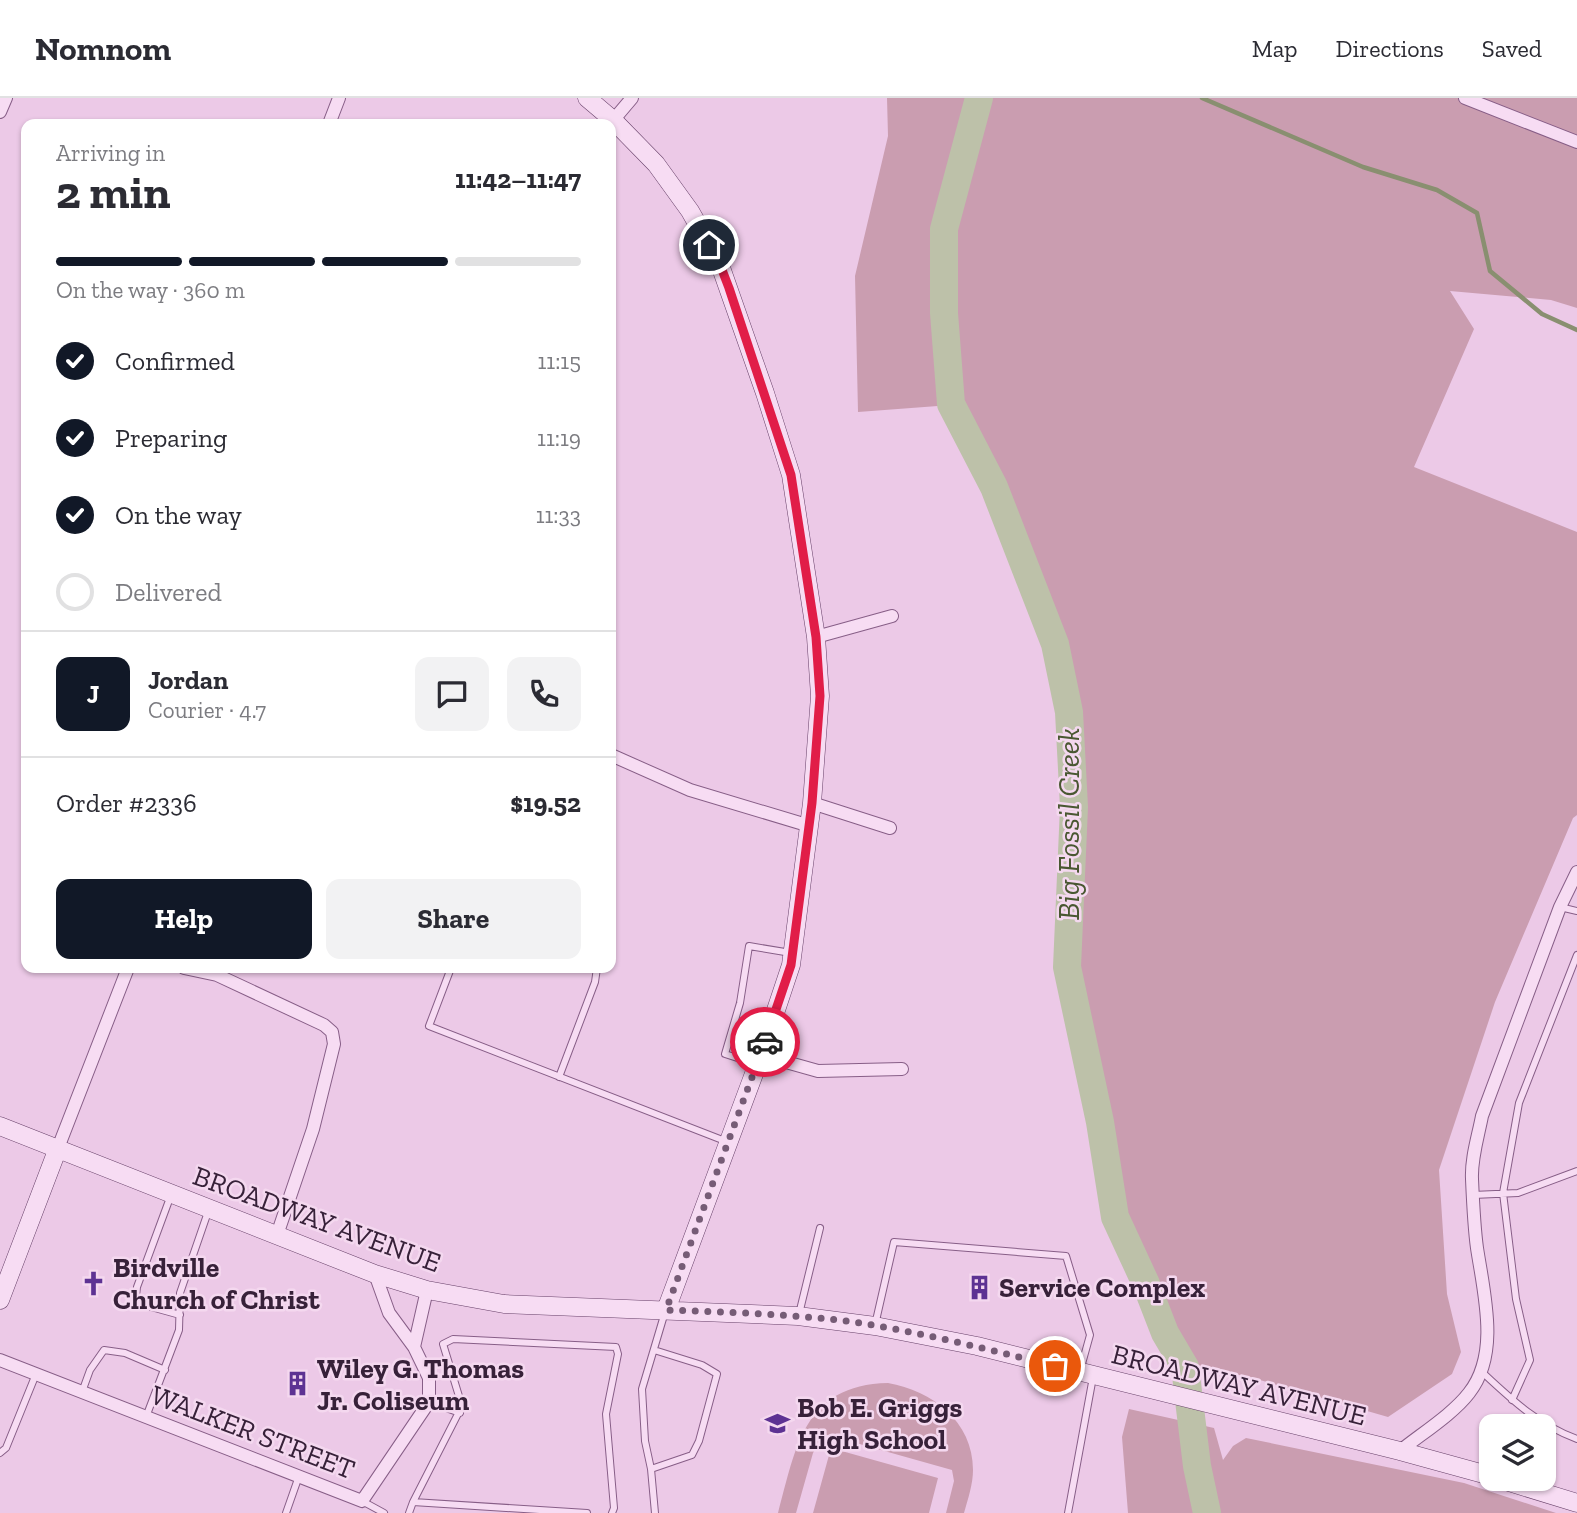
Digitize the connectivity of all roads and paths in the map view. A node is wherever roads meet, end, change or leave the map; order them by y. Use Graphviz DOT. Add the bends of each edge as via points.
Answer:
graph roads {
  1 [pos="6,98"];
  2 [pos="339,98"];
  3 [pos="587,98"];
  4 [pos="632,98"];
  5 [pos="1465,98"];
  6 [pos="0,112"];
  7 [pos="331,119"];
  8 [pos="608,119"];
  9 [pos="614,119"];
  10 [pos="616,127"];
  11 [pos="1577,142"];
  12 [pos="892,616"];
  13 [pos="816,637"];
  14 [pos="616,757"];
  15 [pos="812,803"];
  16 [pos="810,826"];
  17 [pos="891,828"];
  18 [pos="1577,872"];
  19 [pos="1560,906"];
  20 [pos="1577,911"];
  21 [pos="793,953"];
  22 [pos="1577,955"];
  23 [pos="126,973"];
  24 [pos="208,973"];
  25 [pos="449,973"];
  26 [pos="596,973"];
  27 [pos="759,1060"];
  28 [pos="902,1069"];
  29 [pos="559,1076"];
  30 [pos="0,1126"];
  31 [pos="728,1142"];
  32 [pos="58,1148"];
  33 [pos="1577,1171"];
  34 [pos="172,1193"];
  35 [pos="1503,1193"];
  36 [pos="1473,1195"];
  37 [pos="209,1208"];
  38 [pos="820,1228"];
  39 [pos="277,1235"];
  40 [pos="375,1274"];
  41 [pos="427,1290"];
  42 [pos="0,1300"];
  43 [pos="666,1310"];
  44 [pos="180,1315"];
  45 [pos="798,1316"];
  46 [pos="875,1326"];
  47 [pos="414,1347"];
  48 [pos="654,1350"];
  49 [pos="0,1360"];
  50 [pos="165,1370"];
  51 [pos="1482,1372"];
  52 [pos="36,1374"];
  53 [pos="1087,1375"];
  54 [pos="82,1392"];
  55 [pos="1512,1400"];
  56 [pos="429,1402"];
  57 [pos="460,1413"];
  58 [pos="146,1417"];
  59 [pos="1577,1439"];
  60 [pos="1400,1451"];
  61 [pos="0,1453"];
  62 [pos="651,1469"];
  63 [pos="1479,1473"];
  64 [pos="299,1476"];
  65 [pos="1538,1491"];
  66 [pos="362,1501"];
  67 [pos="413,1502"];
  68 [pos="1577,1503"];
  69 [pos="286,1513"];
  70 [pos="384,1513"];
  71 [pos="408,1513"];
  72 [pos="587,1513"];
  73 [pos="612,1513"];
  74 [pos="655,1513"];
  75 [pos="1068,1513"];
  1 -- 6 [label="street"];
  2 -- 7 [label="street"];
  3 -- 8 [label="main road"];
  4 -- 9 [label="street"];
  5 -- 11 [label="street"];
  10 -- 13 [label="main road" via="656,164 719,262 791,475"];
  12 -- 13 [label="street"];
  13 -- 15 [label="main road" via="820,696"];
  14 -- 16 [label="street" via="690,790"];
  15 -- 16 [label="main road"];
  15 -- 17 [label="street"];
  16 -- 21 [label="main road"];
  18 -- 19 [label="street"];
  19 -- 20 [label="lane"];
  19 -- 36 [label="street" via="1482,1116"];
  21 -- 27 [label="main road"];
  21 -- 27 [label="lane" via="749,946 740,1003 725,1054"];
  22 -- 35 [label="lane" via="1519,1103"];
  23 -- 32 [label="street"];
  24 -- 39 [label="street" via="332,1032 334,1044 313,1129"];
  25 -- 29 [label="lane" via="429,1026"];
  26 -- 29 [label="lane"];
  27 -- 28 [label="street" via="818,1071"];
  27 -- 31 [label="main road"];
  29 -- 31 [label="lane"];
  30 -- 32 [label="main road, BROADWAY AVENUE"];
  31 -- 43 [label="main road"];
  32 -- 34 [label="main road, BROADWAY AVENUE"];
  32 -- 42 [label="main road"];
  33 -- 35 [label="lane" via="1518,1193"];
  34 -- 37 [label="main road, BROADWAY AVENUE"];
  34 -- 44 [label="lane" via="136,1296 151,1307"];
  35 -- 36 [label="lane"];
  35 -- 55 [label="lane" via="1516,1299 1530,1360"];
  36 -- 51 [label="street" via="1486,1322"];
  37 -- 39 [label="main road, BROADWAY AVENUE"];
  37 -- 44 [label="lane" via="180,1293"];
  38 -- 45 [label="lane"];
  39 -- 40 [label="main road, BROADWAY AVENUE"];
  40 -- 41 [label="main road, BROADWAY AVENUE"];
  40 -- 47 [label="street" via="389,1313"];
  41 -- 43 [label="main road, BROADWAY AVENUE" via="504,1304"];
  41 -- 47 [label="street"];
  43 -- 45 [label="main road, BROADWAY AVENUE"];
  43 -- 48 [label="lane"];
  44 -- 50 [label="lane"];
  45 -- 46 [label="main road, BROADWAY AVENUE"];
  46 -- 53 [label="main road, BROADWAY AVENUE"];
  46 -- 53 [label="lane" via="894,1242 1066,1256 1090,1335"];
  47 -- 56 [label="street" via="429,1378"];
  48 -- 62 [label="lane" via="642,1389"];
  48 -- 62 [label="lane" via="717,1374 692,1455"];
  49 -- 52 [label="street, WALKER STREET"];
  50 -- 54 [label="lane" via="125,1353 104,1350"];
  50 -- 58 [label="lane"];
  51 -- 55 [label="lane"];
  51 -- 60 [label="street" via="1469,1394"];
  52 -- 54 [label="street, WALKER STREET"];
  52 -- 61 [label="lane"];
  53 -- 60 [label="main road, BROADWAY AVENUE"];
  53 -- 75 [label="lane"];
  54 -- 58 [label="street, WALKER STREET"];
  55 -- 59 [label="lane" via="1525,1412"];
  56 -- 57 [label="lane"];
  56 -- 66 [label="street, WALKER STREET"];
  57 -- 67 [label="lane"];
  57 -- 73 [label="lane" via="462,1406 443,1344 453,1339 616,1347 606,1414"];
  58 -- 64 [label="street, WALKER STREET"];
  60 -- 63 [label="main road, BROADWAY AVENUE"];
  62 -- 74 [label="lane"];
  64 -- 66 [label="street, WALKER STREET"];
  64 -- 69 [label="lane"];
  65 -- 68 [label="main road"];
  66 -- 70 [label="lane"];
  67 -- 71 [label="lane"];
  67 -- 72 [label="lane"];
}
